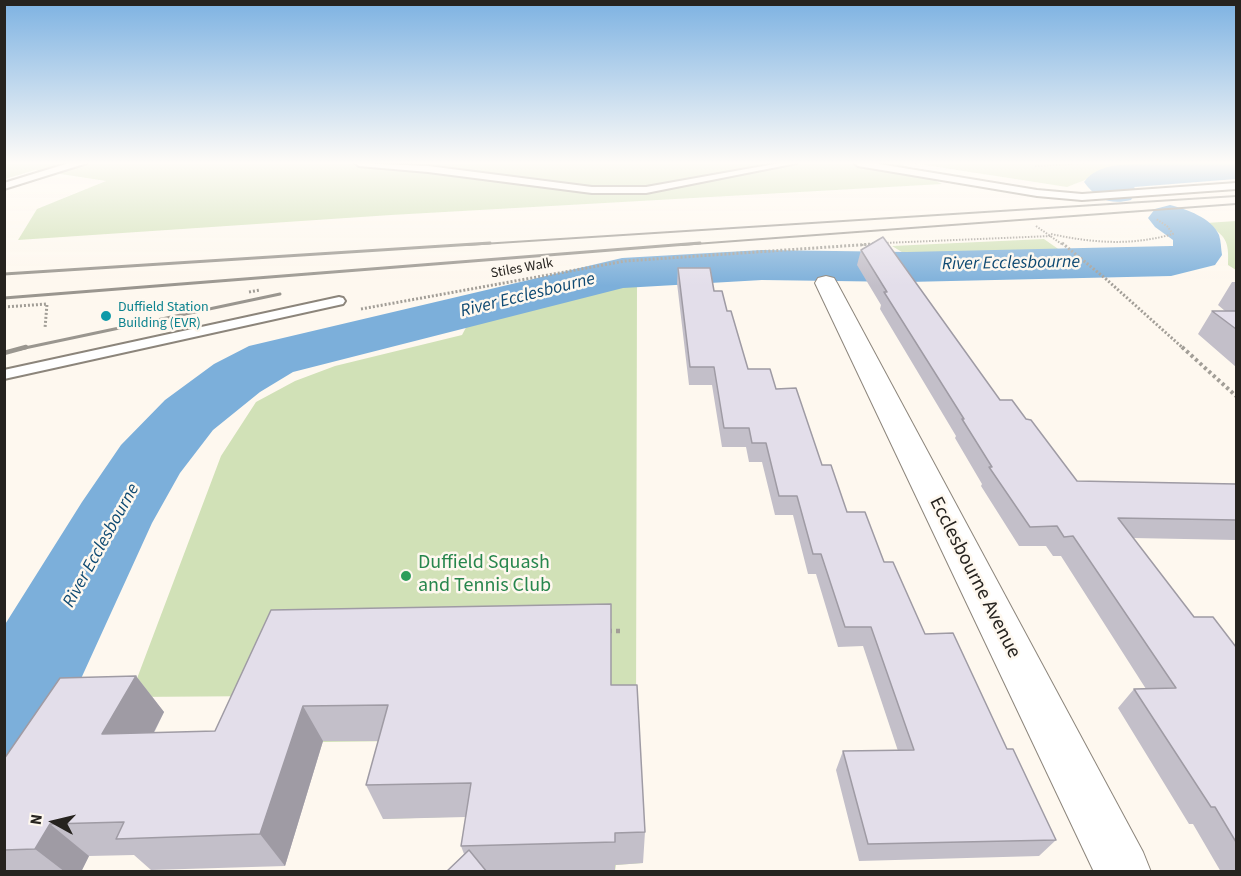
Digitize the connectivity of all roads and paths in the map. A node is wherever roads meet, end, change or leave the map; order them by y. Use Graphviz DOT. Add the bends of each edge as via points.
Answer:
graph roads {
  1 [pos="1156,219"];
  2 [pos="1036,226"];
  3 [pos="1050,235"];
  4 [pos="826,283"];
  5 [pos="339,301"];
  6 [pos="4,307"];
  7 [pos="355,310"];
  8 [pos="45,328"];
  9 [pos="4,375"];
  10 [pos="1236,396"];
  11 [pos="599,631"];
  12 [pos="622,631"];
  13 [pos="1123,872"];
  1 -- 3 [label="path" via="1173,234 1141,243 1117,244"];
  2 -- 3 [label="path"];
  3 -- 7 [label="path, Stiles Walk" via="625,261"];
  3 -- 10 [label="path" via="1106,279"];
  4 -- 13 [label="street, Ecclesbourne Avenue"];
  5 -- 9 [label="lane"];
  6 -- 8 [label="path" via="47,304"];
  11 -- 12 [label="path"];
}
